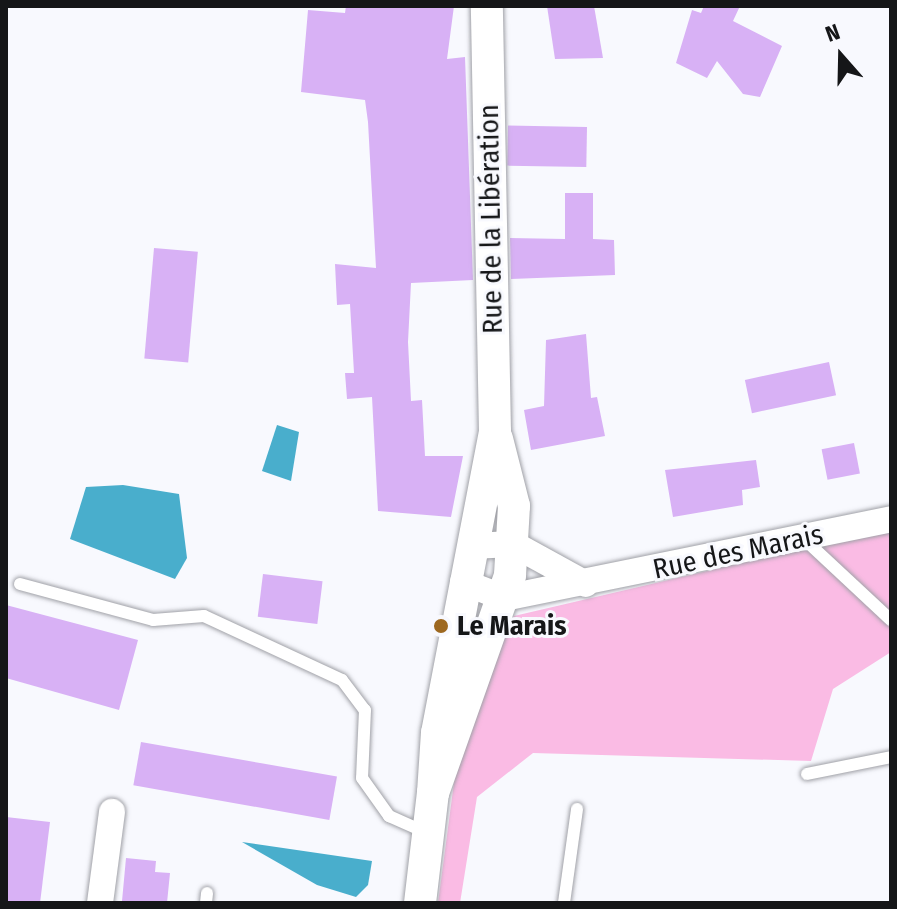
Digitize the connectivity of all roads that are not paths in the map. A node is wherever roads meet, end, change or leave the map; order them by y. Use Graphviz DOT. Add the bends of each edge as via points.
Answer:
graph roads {
  1 [pos="487,6"];
  2 [pos="495,432"];
  3 [pos="891,519"];
  4 [pos="804,539"];
  5 [pos="513,544"];
  6 [pos="471,546"];
  7 [pos="463,582"];
  8 [pos="20,584"];
  9 [pos="586,584"];
  10 [pos="504,598"];
  11 [pos="891,620"];
  12 [pos="891,757"];
  13 [pos="807,774"];
  14 [pos="433,793"];
  15 [pos="577,809"];
  16 [pos="112,812"];
  17 [pos="425,832"];
  18 [pos="100,903"];
  19 [pos="420,903"];
  20 [pos="564,903"];
  1 -- 2 [label="street, Rue de la Libération"];
  2 -- 5 [label="street, Rue de la Libération" via="514,506"];
  2 -- 6 [label="street, Rue de la Libération"];
  3 -- 4 [label="street, Rue des Marais"];
  4 -- 9 [label="street, Rue des Marais"];
  4 -- 11 [label="lane"];
  5 -- 6 [label="street"];
  5 -- 9 [label="street"];
  5 -- 10 [label="street, Rue de la Libération"];
  6 -- 7 [label="street, Rue de la Libération"];
  7 -- 10 [label="street"];
  7 -- 14 [label="street, Rue de la Libération"];
  8 -- 17 [label="lane" via="153,620 204,616 342,680 365,710 362,778 389,816"];
  9 -- 10 [label="street, Rue des Marais"];
  10 -- 14 [label="street, Rue de la Libération"];
  12 -- 13 [label="lane"];
  14 -- 17 [label="street, Rue de la Libération"];
  15 -- 20 [label="lane"];
  16 -- 18 [label="street"];
  17 -- 19 [label="street, Rue de la Libération"];
}
